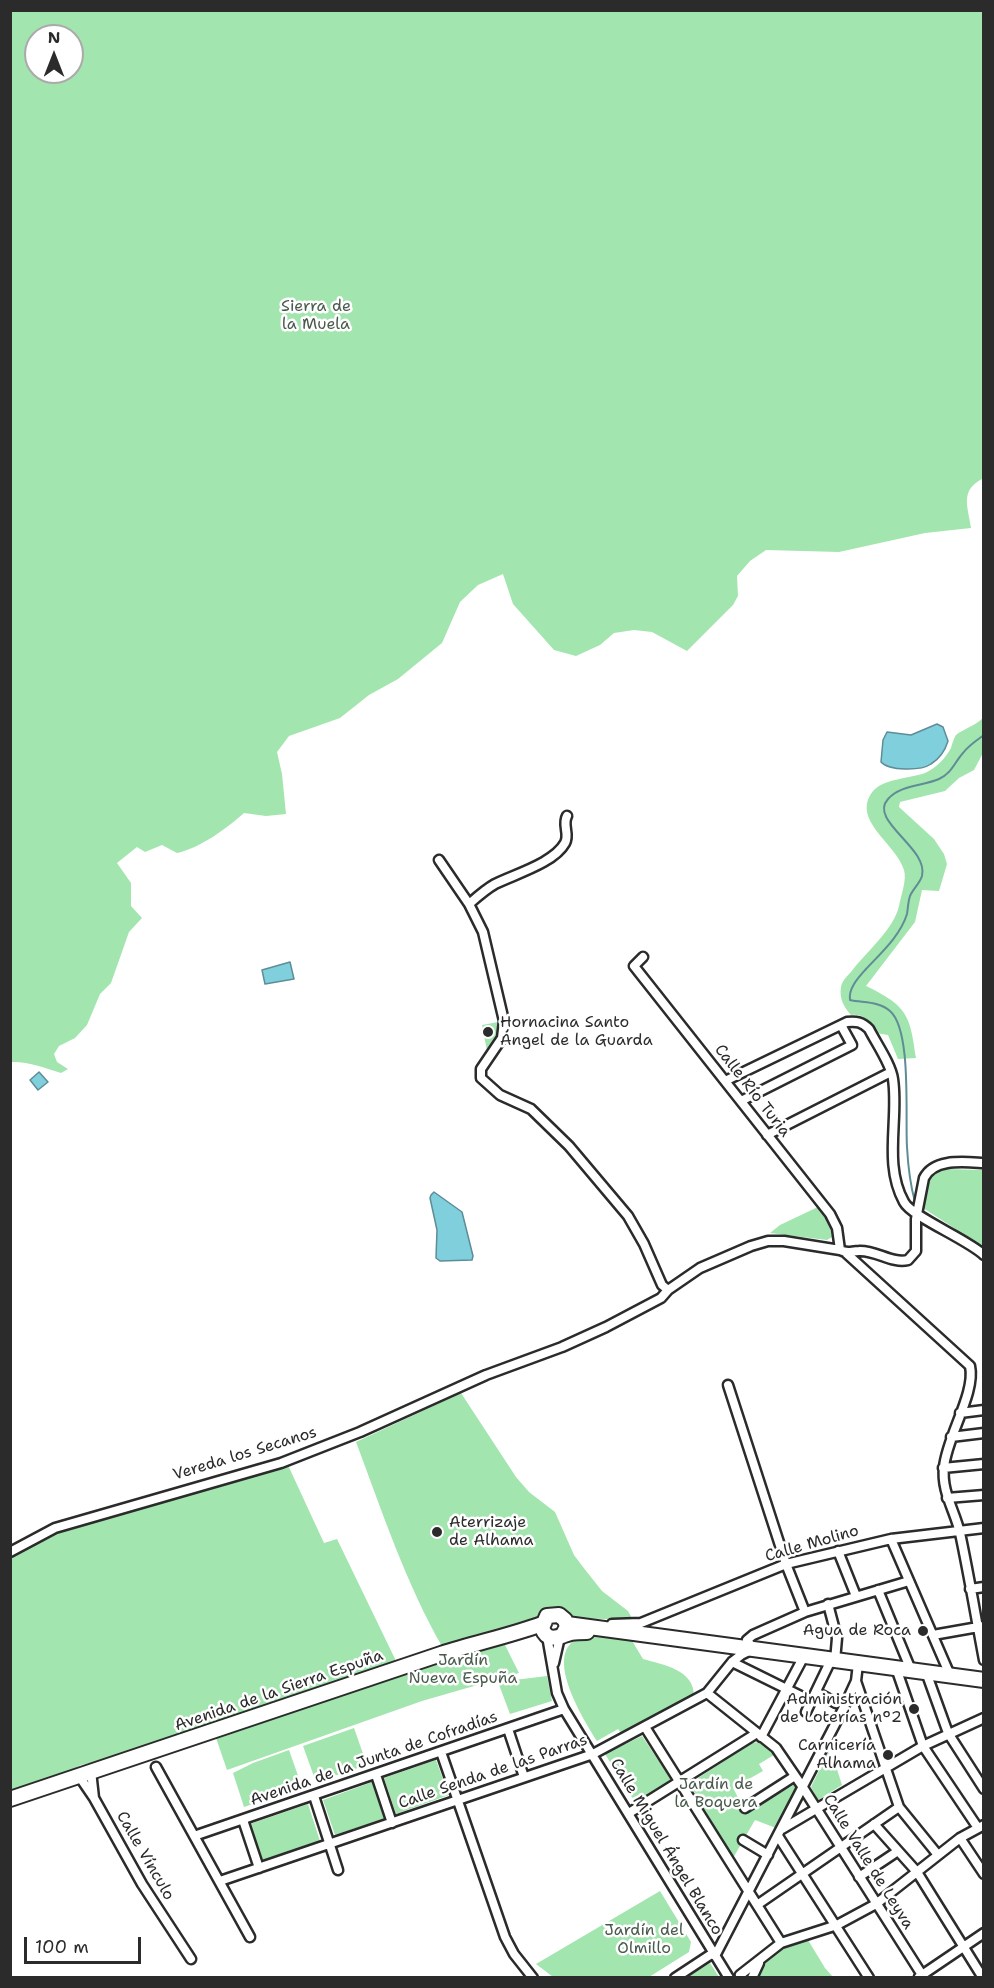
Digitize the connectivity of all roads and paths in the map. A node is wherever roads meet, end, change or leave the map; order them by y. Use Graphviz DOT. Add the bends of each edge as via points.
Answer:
graph roads {
  1 [pos="567,816"];
  2 [pos="439,860"];
  3 [pos="469,904"];
  4 [pos="643,957"];
  5 [pos="841,1025"];
  6 [pos="891,1072"];
  7 [pos="725,1081"];
  8 [pos="741,1101"];
  9 [pos="767,1135"];
  10 [pos="984,1163"];
  11 [pos="917,1213"];
  12 [pos="843,1251"];
  13 [pos="984,1255"];
  14 [pos="668,1290"];
  15 [pos="728,1384"];
  16 [pos="984,1410"];
  17 [pos="960,1413"];
  18 [pos="984,1433"];
  19 [pos="951,1437"];
  20 [pos="984,1464"];
  21 [pos="944,1468"];
  22 [pos="984,1495"];
  23 [pos="947,1498"];
  24 [pos="984,1528"];
  25 [pos="959,1531"];
  26 [pos="891,1539"];
  27 [pos="838,1551"];
  28 [pos="10,1552"];
  29 [pos="786,1564"];
  30 [pos="909,1581"];
  31 [pos="984,1587"];
  32 [pos="970,1589"];
  33 [pos="878,1590"];
  34 [pos="856,1596"];
  35 [pos="828,1604"];
  36 [pos="806,1612"];
  37 [pos="657,1617"];
  38 [pos="980,1626"];
  39 [pos="556,1630"];
  40 [pos="655,1635"];
  41 [pos="933,1635"];
  42 [pos="753,1649"];
  43 [pos="804,1656"];
  44 [pos="833,1660"];
  45 [pos="984,1660"];
  46 [pos="732,1662"];
  47 [pos="858,1664"];
  48 [pos="554,1666"];
  49 [pos="896,1668"];
  50 [pos="911,1670"];
  51 [pos="926,1672"];
  52 [pos="950,1675"];
  53 [pos="984,1680"];
  54 [pos="856,1681"];
  55 [pos="787,1689"];
  56 [pos="707,1692"];
  57 [pos="816,1692"];
  58 [pos="811,1701"];
  59 [pos="836,1703"];
  60 [pos="564,1709"];
  61 [pos="806,1712"];
  62 [pos="984,1718"];
  63 [pos="645,1727"];
  64 [pos="508,1729"];
  65 [pos="948,1733"];
  66 [pos="759,1735"];
  67 [pos="922,1746"];
  68 [pos="441,1752"];
  69 [pos="592,1754"];
  70 [pos="156,1767"];
  71 [pos="886,1767"];
  72 [pos="85,1774"];
  73 [pos="376,1775"];
  74 [pos="795,1776"];
  75 [pos="524,1778"];
  76 [pos="679,1781"];
  77 [pos="802,1786"];
  78 [pos="984,1789"];
  79 [pos="314,1796"];
  80 [pos="10,1799"];
  81 [pos="459,1800"];
  82 [pos="899,1807"];
  83 [pos="744,1808"];
  84 [pos="816,1809"];
  85 [pos="628,1813"];
  86 [pos="243,1820"];
  87 [pos="392,1823"];
  88 [pos="874,1824"];
  89 [pos="981,1826"];
  90 [pos="779,1833"];
  91 [pos="194,1836"];
  92 [pos="960,1838"];
  93 [pos="744,1840"];
  94 [pos="330,1844"];
  95 [pos="840,1847"];
  96 [pos="898,1851"];
  97 [pos="768,1854"];
  98 [pos="938,1855"];
  99 [pos="259,1868"];
  100 [pos="338,1870"];
  101 [pos="917,1872"];
  102 [pos="802,1873"];
  103 [pos="984,1874"];
  104 [pos="859,1876"];
  105 [pos="220,1881"];
  106 [pos="749,1891"];
  107 [pos="876,1904"];
  108 [pos="757,1905"];
  109 [pos="837,1926"];
  110 [pos="984,1933"];
  111 [pos="250,1937"];
  112 [pos="781,1943"];
  113 [pos="963,1947"];
  114 [pos="714,1955"];
  115 [pos="762,1958"];
  116 [pos="191,1959"];
  117 [pos="532,1977"];
  118 [pos="675,1977"];
  119 [pos="736,1977"];
  120 [pos="752,1977"];
  121 [pos="869,1977"];
  122 [pos="921,1977"];
  123 [pos="983,1977"];
  1 -- 3 [label="street" via="566,842 555,854 494,884"];
  2 -- 3 [label="street"];
  3 -- 14 [label="street" via="486,940 504,1021 502,1038 481,1069 481,1078 500,1095 531,1109 569,1146 628,1216"];
  4 -- 7 [label="street, Calle Río Turia" via="634,966"];
  5 -- 6 [label="street" via="856,1021 869,1029"];
  5 -- 7 [label="street"];
  5 -- 8 [label="street" via="852,1045"];
  6 -- 9 [label="street"];
  6 -- 11 [label="street" via="894,1170 904,1202"];
  7 -- 8 [label="street, Calle Río Turia"];
  8 -- 9 [label="street, Calle Río Turia"];
  9 -- 12 [label="street, Calle Río Turia" via="830,1214"];
  10 -- 11 [label="street" via="954,1162 930,1169 924,1178"];
  11 -- 12 [label="street, Vereda los Secanos" via="916,1251 912,1259 901,1261"];
  11 -- 13 [label="street"];
  12 -- 14 [label="street, Vereda los Secanos" via="768,1241 716,1260"];
  12 -- 17 [label="street" via="970,1366 970,1384"];
  14 -- 28 [label="street, Vereda los Secanos" via="661,1298 606,1327 360,1432 281,1462 55,1528"];
  15 -- 29 [label="street"];
  16 -- 17 [label="street"];
  17 -- 19 [label="street"];
  18 -- 19 [label="street"];
  19 -- 21 [label="street"];
  20 -- 21 [label="street"];
  21 -- 23 [label="street"];
  22 -- 23 [label="street"];
  23 -- 25 [label="street"];
  24 -- 25 [label="street, Calle Molino"];
  25 -- 26 [label="street, Calle Molino"];
  25 -- 32 [label="street"];
  26 -- 27 [label="street, Calle Molino"];
  26 -- 30 [label="street"];
  27 -- 29 [label="street, Calle Molino"];
  27 -- 34 [label="street"];
  29 -- 36 [label="street"];
  29 -- 37 [label="street, Calle Molino"];
  30 -- 33 [label="street"];
  30 -- 41 [label="street"];
  31 -- 32 [label="street"];
  32 -- 38 [label="street"];
  33 -- 34 [label="street"];
  33 -- 50 [label="street"];
  34 -- 35 [label="street"];
  35 -- 36 [label="street"];
  35 -- 44 [label="street" via="837,1638"];
  36 -- 42 [label="street" via="748,1638"];
  37 -- 39 [label="street, Calle Molino" via="627,1625"];
  37 -- 40 [label="street" via="651,1627"];
  38 -- 41 [label="street"];
  38 -- 45 [label="street"];
  39 -- 40 [label="main road, Avenida de la Sierra Espuña"];
  39 -- 48 [label="street, Calle Miguel Ángel Blanco"];
  39 -- 48 [label="street, Calle Miguel Ángel Blanco"];
  39 -- 72 [label="main road, Avenida de la Sierra Espuña" via="470,1644 128,1759 79,1771"];
  40 -- 42 [label="main road, Avenida de la Sierra Espuña"];
  41 -- 52 [label="street"];
  42 -- 43 [label="main road, Avenida de la Sierra Espuña"];
  42 -- 46 [label="street, Calle Senda de las Parras"];
  43 -- 44 [label="main road, Avenida de la Sierra Espuña"];
  43 -- 55 [label="street"];
  44 -- 47 [label="main road, Avenida de la Sierra Espuña"];
  44 -- 57 [label="street"];
  46 -- 55 [label="street"];
  46 -- 56 [label="street, Calle Senda de las Parras"];
  47 -- 49 [label="main road, Avenida de la Sierra Espuña"];
  47 -- 54 [label="street"];
  48 -- 60 [label="street, Calle Miguel Ángel Blanco"];
  49 -- 50 [label="main road, Avenida de la Sierra Espuña"];
  49 -- 67 [label="street"];
  50 -- 51 [label="main road, Avenida de la Sierra Espuña"];
  51 -- 52 [label="main road, Avenida de la Sierra Espuña"];
  51 -- 65 [label="street"];
  52 -- 53 [label="main road, Avenida de la Sierra Espuña"];
  54 -- 71 [label="street"];
  54 -- 77 [label="street"];
  55 -- 58 [label="street"];
  55 -- 66 [label="street"];
  56 -- 63 [label="street, Calle Senda de las Parras"];
  56 -- 66 [label="street, Calle Valle de Leyva"];
  57 -- 58 [label="street"];
  57 -- 59 [label="street"];
  58 -- 61 [label="street"];
  60 -- 64 [label="street, Avenida de la Junta de Cofradías"];
  60 -- 69 [label="street, Calle Miguel Ángel Blanco"];
  62 -- 65 [label="street"];
  63 -- 69 [label="street, Calle Senda de las Parras"];
  63 -- 76 [label="street"];
  64 -- 68 [label="street, Avenida de la Junta de Cofradías"];
  64 -- 75 [label="street"];
  65 -- 67 [label="street"];
  65 -- 78 [label="street"];
  66 -- 74 [label="street, Calle Valle de Leyva" via="776,1748"];
  66 -- 76 [label="street"];
  67 -- 71 [label="street"];
  67 -- 89 [label="street"];
  68 -- 73 [label="street, Avenida de la Junta de Cofradías"];
  68 -- 81 [label="street"];
  69 -- 75 [label="street, Calle Senda de las Parras"];
  69 -- 85 [label="street, Calle Miguel Ángel Blanco"];
  70 -- 91 [label="street"];
  71 -- 82 [label="street"];
  71 -- 84 [label="street"];
  72 -- 80 [label="main road, Avenida de la Sierra Espuña"];
  72 -- 116 [label="street, Calle Vínculo" via="94,1798 142,1884"];
  73 -- 79 [label="street, Avenida de la Junta de Cofradías"];
  73 -- 87 [label="street"];
  74 -- 77 [label="street, Calle Valle de Leyva"];
  74 -- 83 [label="street"];
  75 -- 81 [label="street, Calle Senda de las Parras"];
  76 -- 85 [label="street"];
  76 -- 106 [label="street"];
  77 -- 84 [label="street, Calle Valle de Leyva"];
  77 -- 90 [label="street"];
  79 -- 86 [label="street, Avenida de la Junta de Cofradías"];
  79 -- 94 [label="street"];
  81 -- 87 [label="street, Calle Senda de las Parras"];
  81 -- 117 [label="street" via="505,1937"];
  82 -- 88 [label="street"];
  82 -- 98 [label="street"];
  84 -- 90 [label="street"];
  84 -- 95 [label="street, Calle Valle de Leyva"];
  85 -- 114 [label="street, Calle Miguel Ángel Blanco"];
  86 -- 91 [label="street, Avenida de la Junta de Cofradías"];
  86 -- 99 [label="street"];
  87 -- 94 [label="street, Calle Senda de las Parras"];
  88 -- 95 [label="street"];
  88 -- 96 [label="street"];
  89 -- 92 [label="street"];
  90 -- 97 [label="street"];
  90 -- 102 [label="street"];
  91 -- 105 [label="street"];
  92 -- 98 [label="street"];
  92 -- 103 [label="street"];
  93 -- 97 [label="street"];
  94 -- 99 [label="street, Calle Senda de las Parras"];
  94 -- 100 [label="street"];
  95 -- 102 [label="street"];
  95 -- 104 [label="street, Calle Valle de Leyva"];
  96 -- 101 [label="street"];
  96 -- 104 [label="street"];
  97 -- 106 [label="street"];
  98 -- 101 [label="street"];
  99 -- 105 [label="street, Calle Senda de las Parras"];
  101 -- 107 [label="street"];
  101 -- 113 [label="street"];
  102 -- 108 [label="street"];
  102 -- 109 [label="street"];
  104 -- 107 [label="street, Calle Valle de Leyva"];
  105 -- 111 [label="street"];
  106 -- 108 [label="street"];
  106 -- 114 [label="street"];
  107 -- 109 [label="street"];
  107 -- 122 [label="street, Calle Valle de Leyva"];
  108 -- 112 [label="street"];
  109 -- 112 [label="street"];
  109 -- 121 [label="street"];
  110 -- 113 [label="street"];
  112 -- 115 [label="street"];
  113 -- 122 [label="street"];
  113 -- 123 [label="street"];
  114 -- 118 [label="street"];
  114 -- 119 [label="street, Calle Miguel Ángel Blanco"];
  115 -- 119 [label="street"];
  115 -- 120 [label="street"];
}
